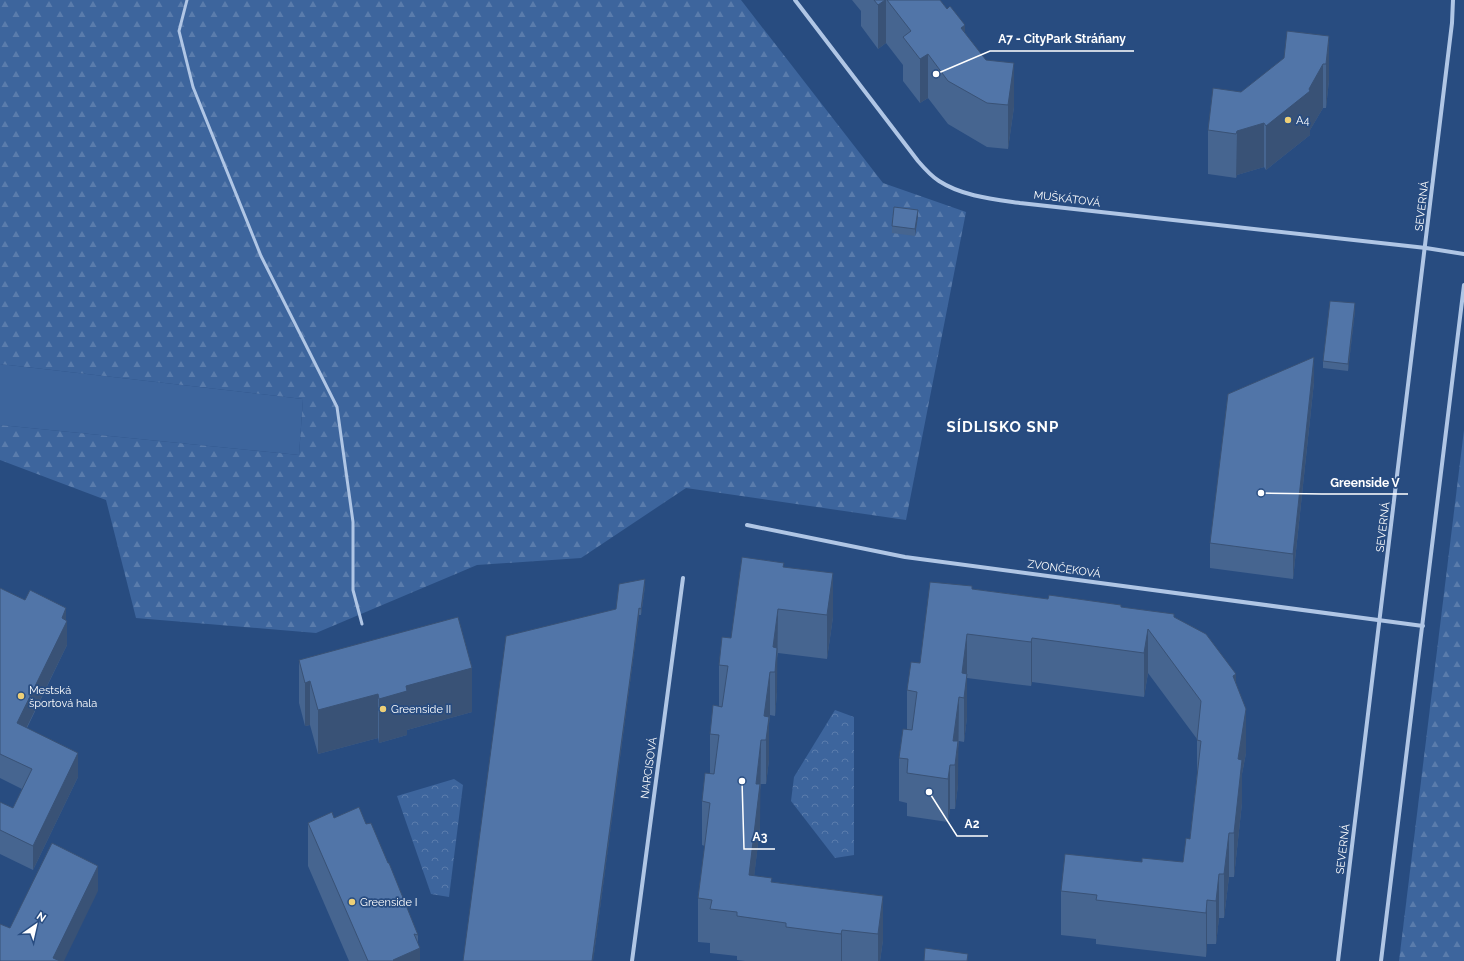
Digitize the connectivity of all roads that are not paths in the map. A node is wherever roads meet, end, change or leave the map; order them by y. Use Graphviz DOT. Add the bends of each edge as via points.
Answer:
graph roads {
  1 [pos="187,0"];
  2 [pos="795,0"];
  3 [pos="1453,0"];
  4 [pos="1426,248"];
  5 [pos="1464,254"];
  6 [pos="1464,285"];
  7 [pos="747,525"];
  8 [pos="683,578"];
  9 [pos="1381,621"];
  10 [pos="362,624"];
  11 [pos="1423,626"];
  12 [pos="632,961"];
  13 [pos="1338,961"];
  14 [pos="1381,961"];
  1 -- 10 [label="lane" via="179,31 192,87 261,256 337,407 353,522 353,590"];
  2 -- 4 [label="street, MUŠKÁTOVÁ" via="918,161 938,180 960,192 992,199"];
  3 -- 4 [label="street, SEVERNÁ"];
  4 -- 5 [label="street, MUŠKÁTOVÁ"];
  4 -- 9 [label="street, SEVERNÁ"];
  6 -- 11 [label="street"];
  7 -- 9 [label="street, ZVONČEKOVÁ" via="905,557"];
  8 -- 12 [label="street, NARCISOVÁ"];
  9 -- 11 [label="street, ZVONČEKOVÁ"];
  9 -- 13 [label="street, SEVERNÁ"];
  11 -- 14 [label="street"];
}
